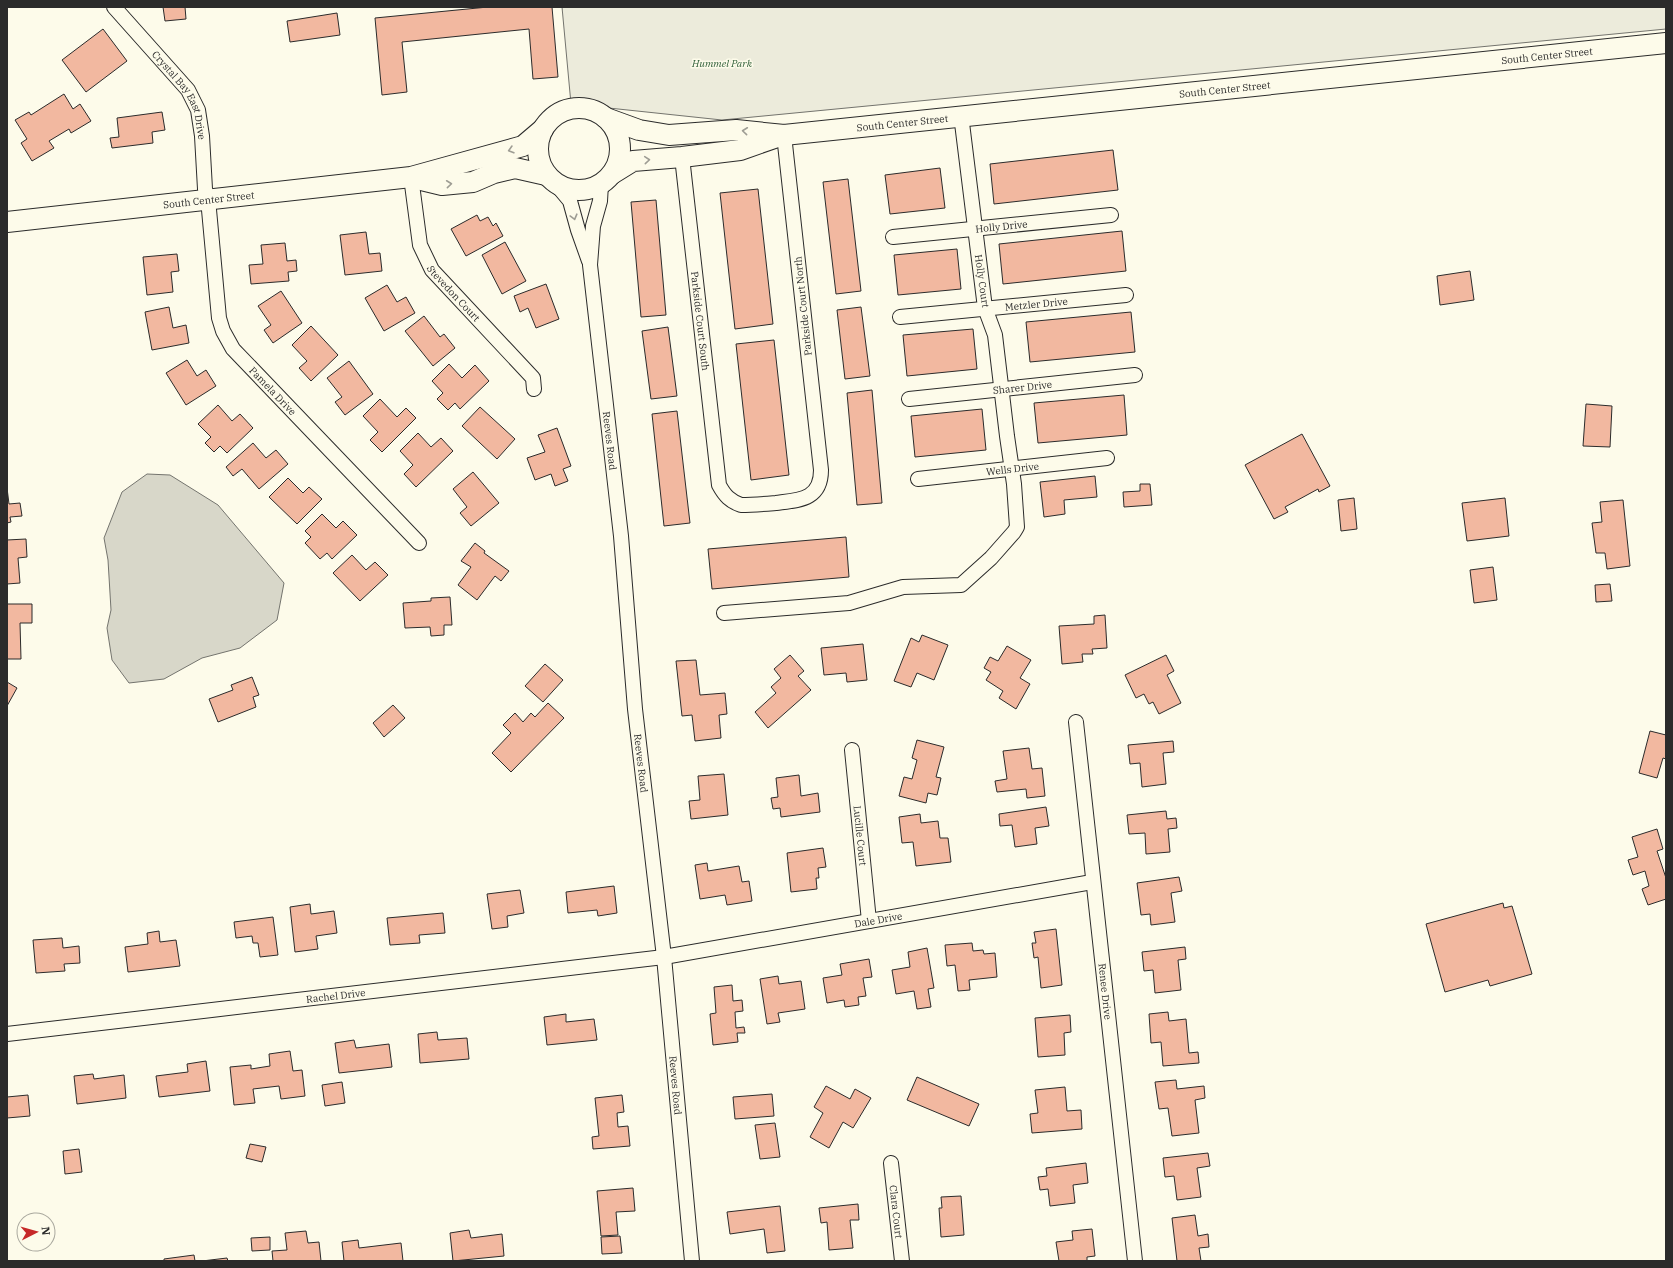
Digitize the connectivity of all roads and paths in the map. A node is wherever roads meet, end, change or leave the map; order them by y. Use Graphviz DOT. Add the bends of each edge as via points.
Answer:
graph roads {
  1 [pos="114,7"];
  2 [pos="1666,42"];
  3 [pos="961,115"];
  4 [pos="606,118"];
  5 [pos="543,128"];
  6 [pos="784,135"];
  7 [pos="682,157"];
  8 [pos="411,177"];
  9 [pos="551,179"];
  10 [pos="607,179"];
  11 [pos="208,199"];
  12 [pos="1111,215"];
  13 [pos="7,222"];
  14 [pos="975,229"];
  15 [pos="893,237"];
  16 [pos="590,265"];
  17 [pos="1126,295"];
  18 [pos="985,308"];
  19 [pos="900,317"];
  20 [pos="1135,374"];
  21 [pos="534,389"];
  22 [pos="1001,389"];
  23 [pos="909,399"];
  24 [pos="1107,458"];
  25 [pos="1012,468"];
  26 [pos="918,478"];
  27 [pos="719,485"];
  28 [pos="419,543"];
  29 [pos="724,613"];
  30 [pos="1076,722"];
  31 [pos="852,750"];
  32 [pos="1092,882"];
  33 [pos="870,921"];
  34 [pos="664,957"];
  35 [pos="7,1034"];
  36 [pos="891,1163"];
  37 [pos="692,1261"];
  38 [pos="902,1261"];
  39 [pos="1135,1261"];
  1 -- 11 [label="street, Crystal Bay East Drive" via="176,75 192,97 198,110 201,129"];
  2 -- 3 [label="main road, South Center Street"];
  3 -- 6 [label="main road, South Center Street"];
  3 -- 14 [label="street, Holly Court"];
  4 -- 5 [label="main road" via="596,111 572,108 560,112"];
  6 -- 4 [label="main road, South Center Street, one-way" via="736,130 670,135 639,130"];
  4 -- 10 [label="main road" via="617,133 620,151 618,163"];
  5 -- 8 [label="main road, South Center Street, one-way" via="523,146"];
  5 -- 9 [label="main road" via="538,140 538,152 540,164"];
  6 -- 7 [label="main road, South Center Street" via="740,150"];
  6 -- 27 [label="street, Parkside Court North" via="821,477 817,488 802,500 749,505 732,502 724,495"];
  10 -- 7 [label="main road, South Center Street, one-way" via="633,161"];
  7 -- 27 [label="street, Parkside Court South"];
  8 -- 9 [label="main road, South Center Street, one-way" via="442,184 473,182 515,168"];
  8 -- 11 [label="main road, South Center Street"];
  8 -- 21 [label="street, Stevedon Court" via="420,245 432,270 533,378"];
  9 -- 10 [label="main road" via="566,189 578,191 590,189"];
  9 -- 16 [label="street, Reeves Road, one-way" via="570,201"];
  10 -- 16 [label="street, Reeves Road" via="593,226"];
  11 -- 13 [label="main road, South Center Street"];
  11 -- 28 [label="street, Pamela Drive" via="219,318 233,348"];
  12 -- 14 [label="street, Holly Drive"];
  14 -- 15 [label="street, Holly Drive"];
  14 -- 18 [label="street, Holly Court"];
  16 -- 34 [label="street, Reeves Road" via="620,536 635,709"];
  17 -- 18 [label="street, Metzler Drive"];
  18 -- 19 [label="street, Metzler Drive"];
  18 -- 22 [label="street, Holly Court" via="995,335"];
  20 -- 22 [label="street, Sharer Drive"];
  22 -- 23 [label="street, Sharer Drive"];
  22 -- 25 [label="street, Holly Court"];
  24 -- 25 [label="street, Wells Drive"];
  25 -- 26 [label="street, Wells Drive"];
  25 -- 29 [label="street, Holly Court" via="1017,527 991,558 961,585 903,588 849,603"];
  30 -- 32 [label="street, Renee Drive"];
  31 -- 33 [label="street, Lucille Court"];
  32 -- 33 [label="street, Dale Drive"];
  32 -- 39 [label="street, Renee Drive"];
  33 -- 34 [label="street, Dale Drive"];
  34 -- 35 [label="street, Rachel Drive"];
  34 -- 37 [label="street, Reeves Road"];
  36 -- 38 [label="street, Clara Court"];
}
